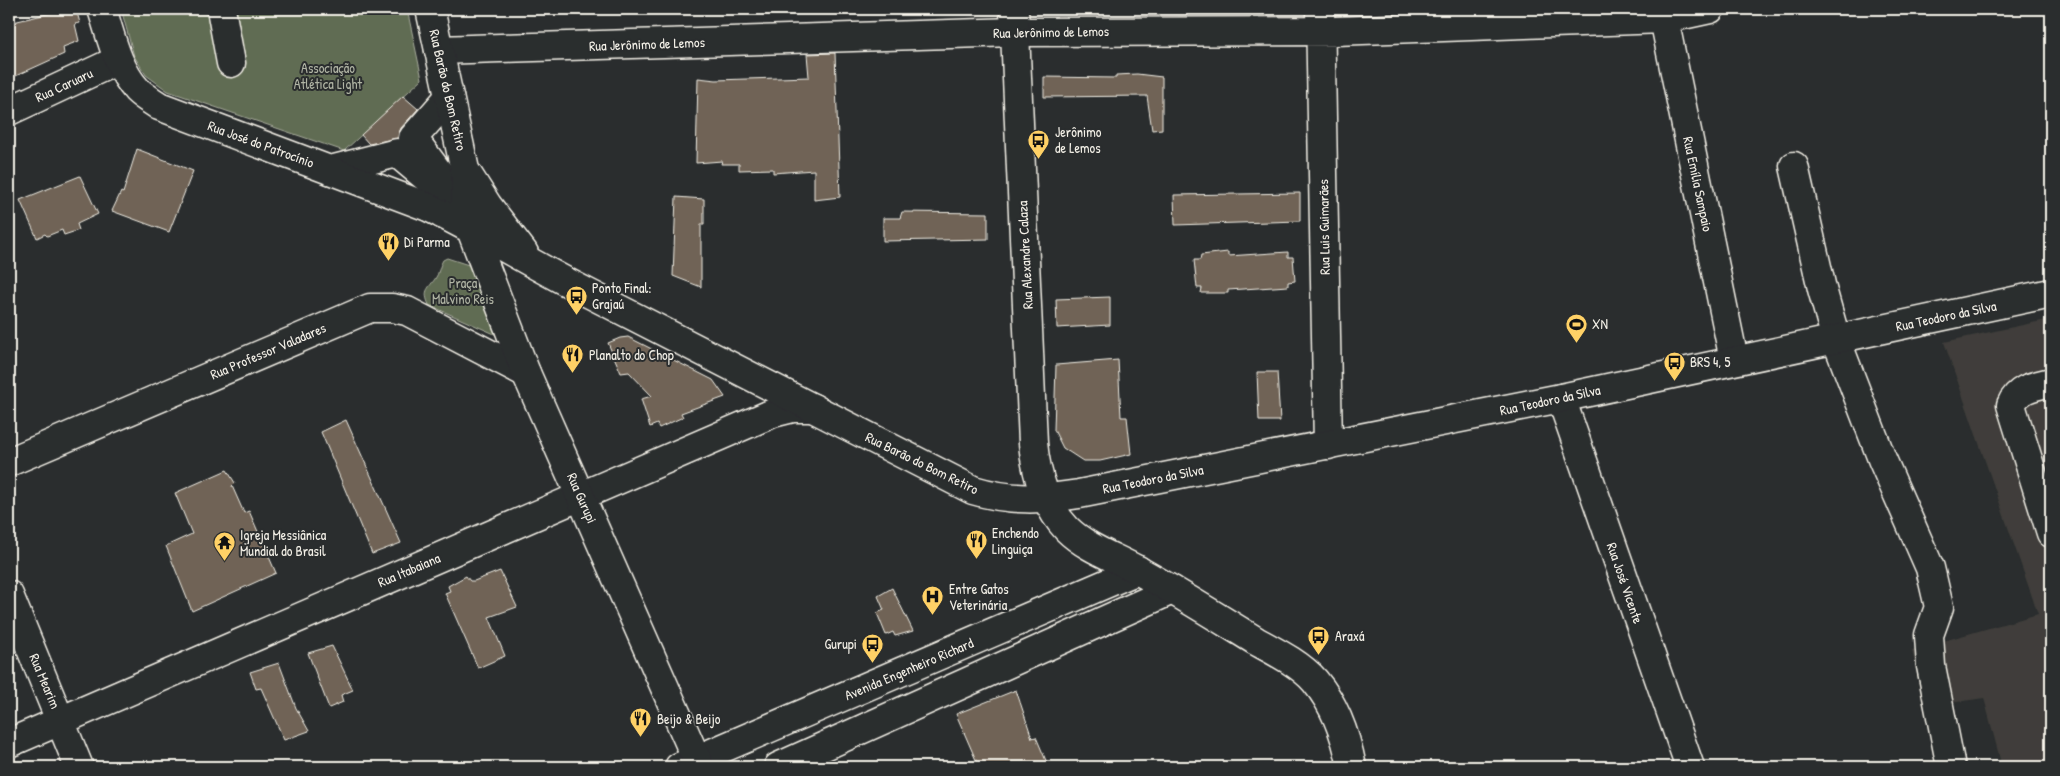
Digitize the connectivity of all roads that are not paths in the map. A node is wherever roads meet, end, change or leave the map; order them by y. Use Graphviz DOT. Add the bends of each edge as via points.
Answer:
graph roads {
  1 [pos="102,9"];
  2 [pos="221,9"];
  3 [pos="430,9"];
  4 [pos="1710,9"];
  5 [pos="1663,14"];
  6 [pos="1015,20"];
  7 [pos="1320,20"];
  8 [pos="439,50"];
  9 [pos="118,60"];
  10 [pos="231,63"];
  11 [pos="449,97"];
  12 [pos="9,111"];
  13 [pos="1794,166"];
  14 [pos="330,170"];
  15 [pos="466,181"];
  16 [pos="442,214"];
  17 [pos="470,227"];
  18 [pos="534,266"];
  19 [pos="2051,294"];
  20 [pos="1836,339"];
  21 [pos="1734,360"];
  22 [pos="526,373"];
  23 [pos="2051,382"];
  24 [pos="1561,398"];
  25 [pos="813,408"];
  26 [pos="1328,445"];
  27 [pos="9,462"];
  28 [pos="581,496"];
  29 [pos="1047,499"];
  30 [pos="2051,533"];
  31 [pos="1138,570"];
  32 [pos="1172,590"];
  33 [pos="9,596"];
  34 [pos="61,720"];
  35 [pos="9,743"];
  36 [pos="692,765"];
  37 [pos="79,767"];
  38 [pos="778,767"];
  39 [pos="1352,767"];
  40 [pos="1690,767"];
  41 [pos="1951,767"];
  1 -- 9 [label="street, Rua José do Patrocínio"];
  2 -- 10 [label="street"];
  3 -- 8 [label="street, Rua Barão do Bom Retiro"];
  4 -- 5 [label="street, Rua Jerônimo de Lemos"];
  5 -- 7 [label="street, Rua Jerônimo de Lemos"];
  5 -- 21 [label="street, Rua Emília Sampaio"];
  6 -- 7 [label="street, Rua Jerônimo de Lemos"];
  6 -- 8 [label="street, Rua Jerônimo de Lemos"];
  6 -- 29 [label="street, Rua Alexandre Calaza" via="1033,443"];
  7 -- 26 [label="street, Rua Luis Guimarães"];
  8 -- 11 [label="street, Rua Barão do Bom Retiro"];
  9 -- 12 [label="street, Rua Caruaru"];
  9 -- 14 [label="street, Rua José do Patrocínio" via="138,91 159,106"];
  11 -- 15 [label="street, Rua Barão do Bom Retiro"];
  11 -- 15 [label="street" via="413,138 444,180"];
  13 -- 20 [label="street"];
  14 -- 16 [label="street, Rua José do Patrocínio"];
  14 -- 16 [label="street" via="397,154 440,188"];
  15 -- 17 [label="street, Rua Barão do Bom Retiro"];
  15 -- 18 [label="street, Rua Barão do Bom Retiro"];
  16 -- 17 [label="street, Rua José do Patrocínio"];
  17 -- 18 [label="street, Rua Barão do Bom Retiro"];
  17 -- 22 [label="street, Rua Gurupi"];
  18 -- 25 [label="street, Rua Barão do Bom Retiro"];
  19 -- 20 [label="street, Rua Teodoro da Silva"];
  20 -- 21 [label="street, Rua Teodoro da Silva"];
  20 -- 41 [label="street" via="1882,459 1930,568 1939,608 1930,634 1931,666"];
  21 -- 24 [label="street, Rua Teodoro da Silva"];
  22 -- 27 [label="street, Rua Professor Valadares" via="407,311 370,308"];
  22 -- 28 [label="street, Rua Gurupi"];
  23 -- 30 [label="street" via="2016,394 2011,404"];
  24 -- 26 [label="street, Rua Teodoro da Silva"];
  24 -- 40 [label="street, Rua José Vicente"];
  25 -- 28 [label="street, Rua Itabaiana" via="773,413"];
  25 -- 29 [label="street, Rua Barão do Bom Retiro" via="973,490 993,496"];
  26 -- 29 [label="street, Rua Teodoro da Silva"];
  28 -- 34 [label="street, Rua Itabaiana"];
  28 -- 36 [label="street, Rua Gurupi"];
  29 -- 31 [label="street" via="1066,528 1077,538"];
  31 -- 32 [label="street"];
  31 -- 36 [label="street, Avenida Engenheiro Richard"];
  32 -- 38 [label="street"];
  32 -- 39 [label="street" via="1290,661 1314,680 1332,704"];
  33 -- 34 [label="street, Rua Mearim"];
  34 -- 35 [label="street, Rua Itabaiana"];
  34 -- 37 [label="street, Rua Mearim"];
}
